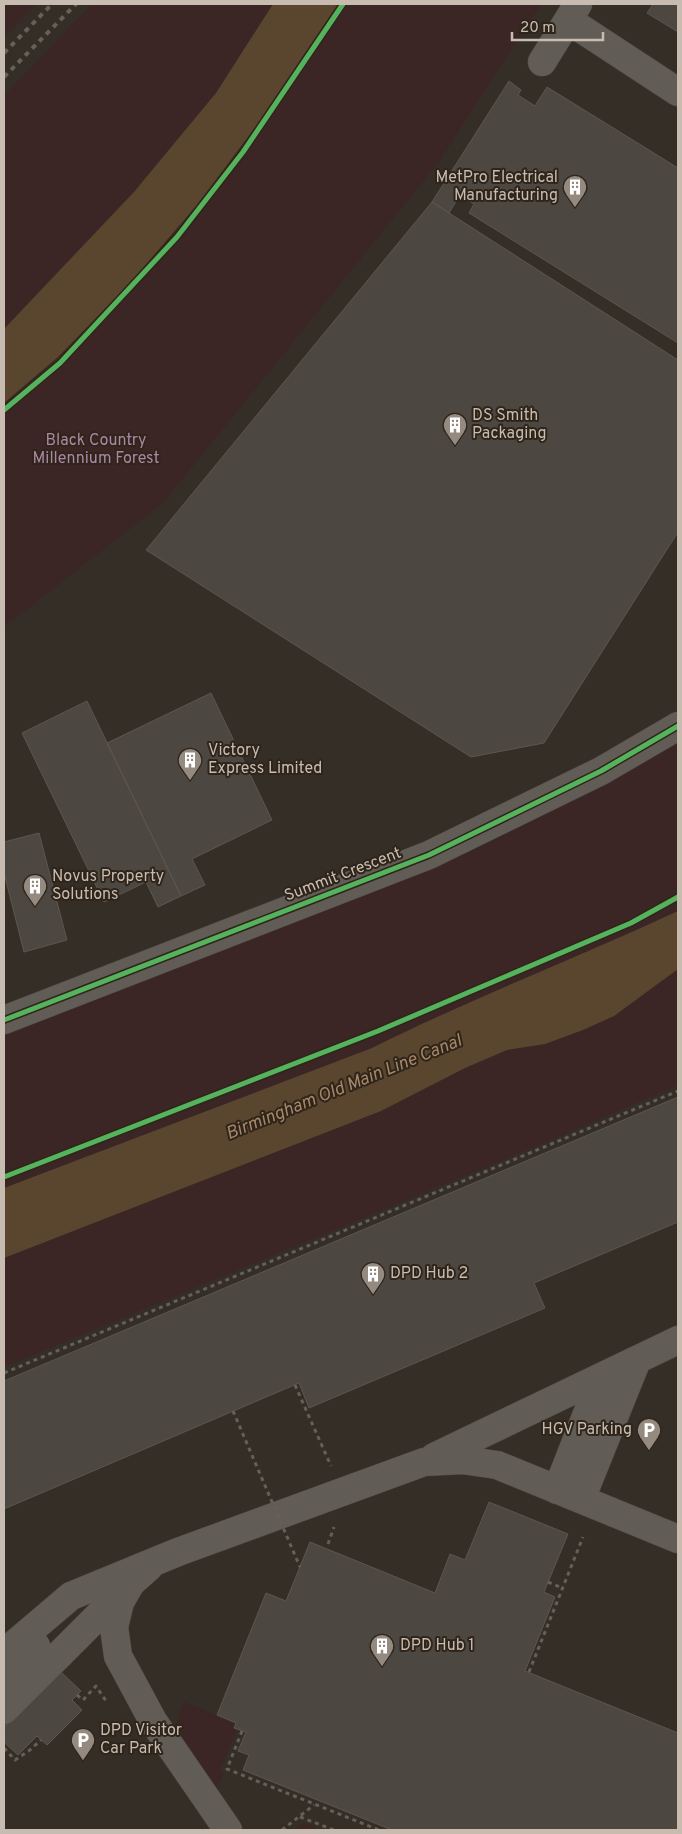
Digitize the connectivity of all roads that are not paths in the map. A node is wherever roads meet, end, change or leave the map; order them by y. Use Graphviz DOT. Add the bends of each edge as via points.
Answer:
graph roads {
  1 [pos="573,12"];
  2 [pos="542,62"];
  3 [pos="678,92"];
  4 [pos="678,726"];
  5 [pos="4,1020"];
  6 [pos="678,1340"];
  7 [pos="637,1360"];
  8 [pos="601,1378"];
  9 [pos="424,1462"];
  10 [pos="569,1494"];
  11 [pos="678,1539"];
  12 [pos="119,1582"];
  13 [pos="81,1608"];
  14 [pos="4,1628"];
  15 [pos="4,1653"];
  16 [pos="118,1656"];
  17 [pos="4,1675"];
  18 [pos="4,1710"];
  19 [pos="228,1830"];
  1 -- 2 [label="street"];
  1 -- 3 [label="street"];
  4 -- 5 [label="street, Summit Crescent" via="600,771 429,855"];
  6 -- 7 [label="street"];
  7 -- 8 [label="street"];
  7 -- 10 [label="street"];
  8 -- 9 [label="street"];
  8 -- 10 [label="street"];
  9 -- 10 [label="street" via="462,1460 497,1465"];
  9 -- 12 [label="street" via="155,1561"];
  10 -- 11 [label="street"];
  12 -- 13 [label="street"];
  12 -- 16 [label="street" via="120,1602 114,1627"];
  13 -- 14 [label="street"];
  13 -- 15 [label="street"];
  13 -- 16 [label="street"];
  13 -- 17 [label="street"];
  13 -- 18 [label="street"];
  16 -- 19 [label="street" via="153,1720"];
}
